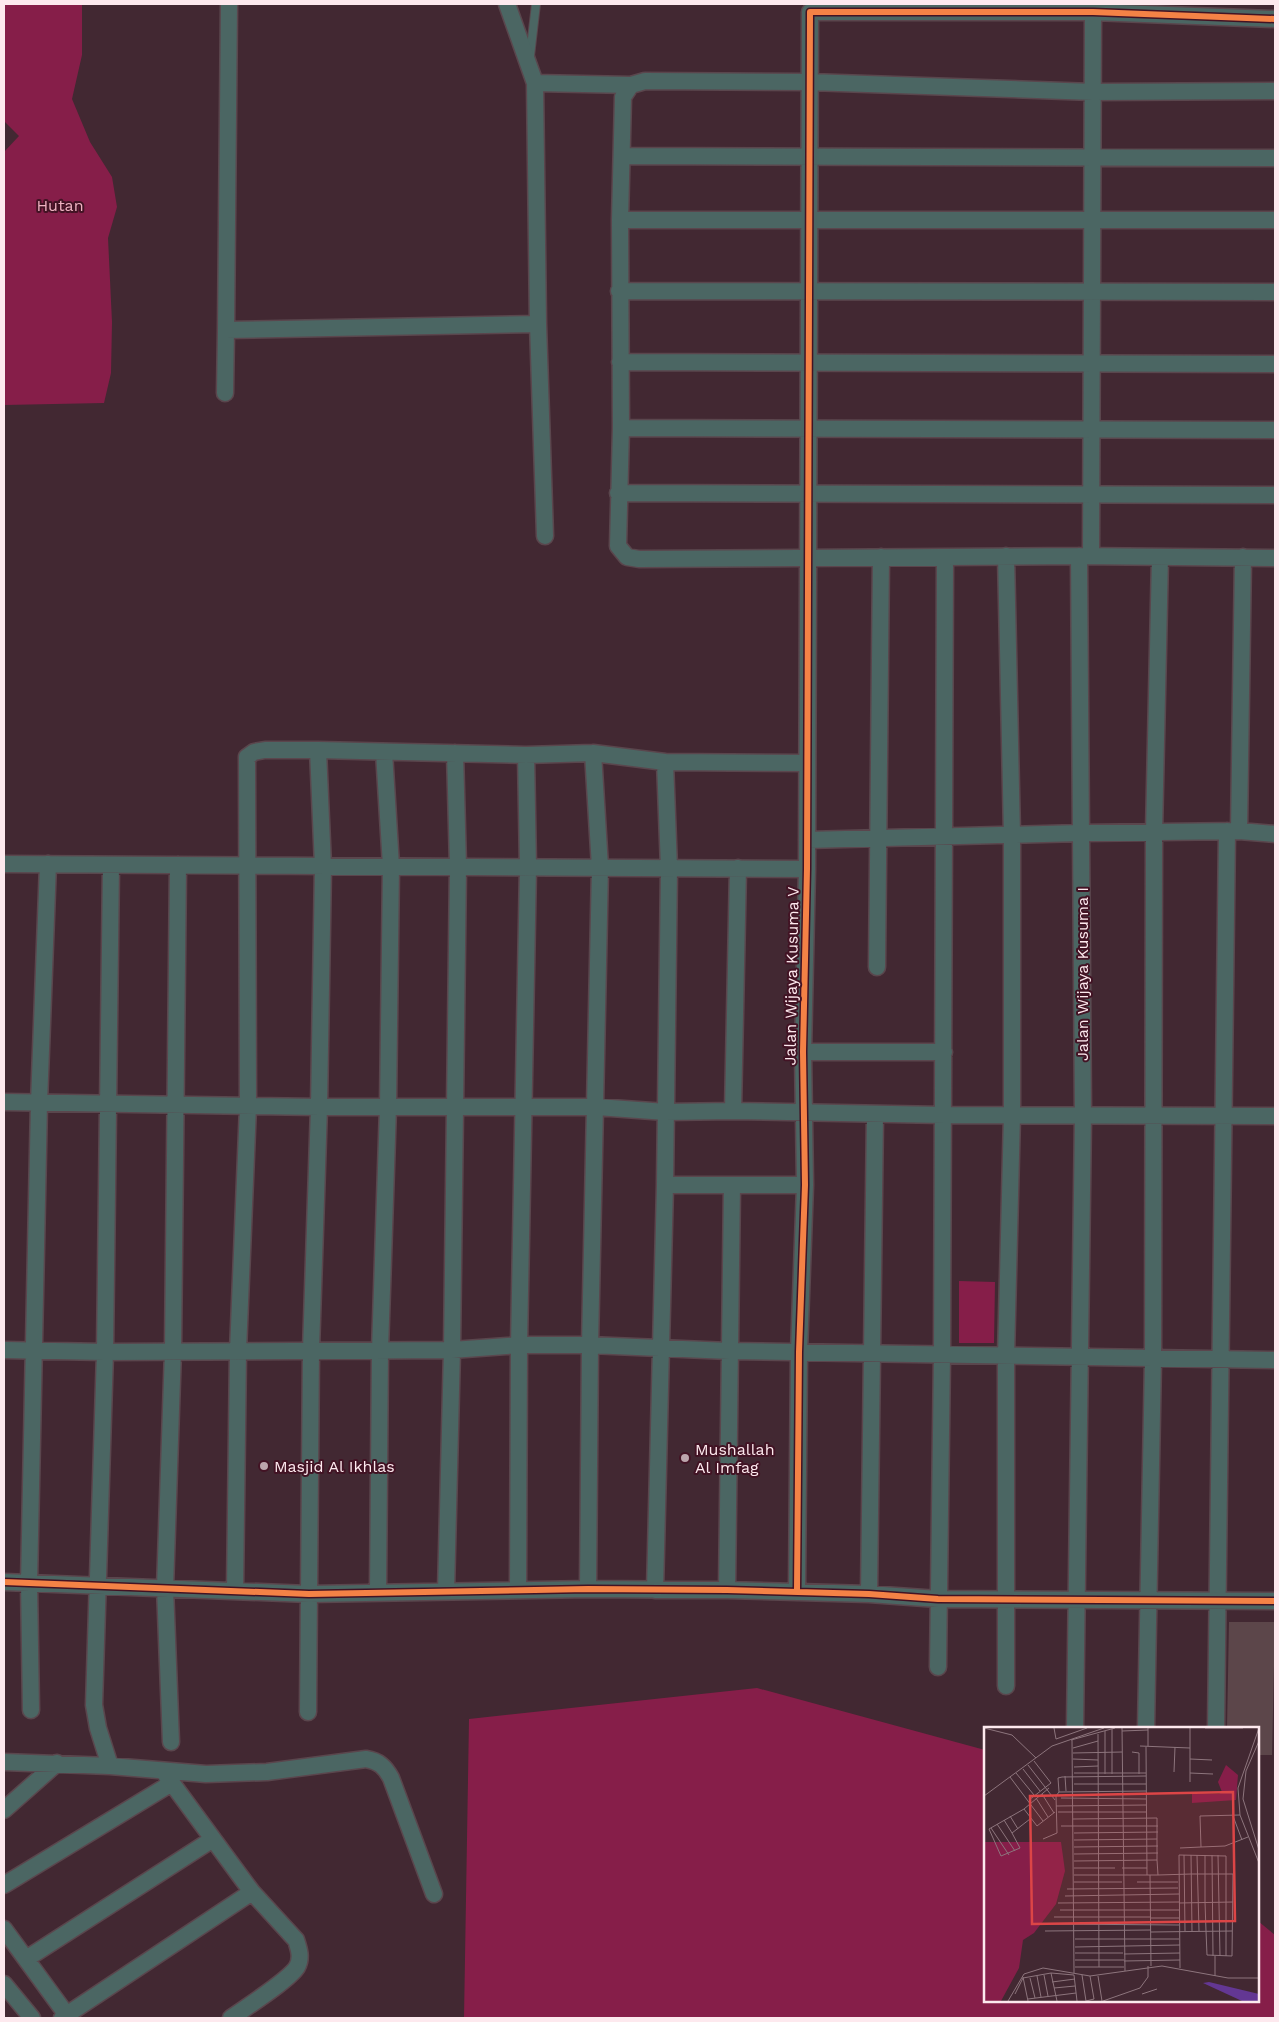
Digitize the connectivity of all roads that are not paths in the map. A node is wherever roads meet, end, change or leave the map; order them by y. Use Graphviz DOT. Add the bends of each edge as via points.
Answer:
graph roads {
  1 [pos="231,4"];
  2 [pos="507,4"];
  3 [pos="536,4"];
  4 [pos="1093,12"];
  5 [pos="1275,19"];
  6 [pos="529,63"];
  7 [pos="810,82"];
  8 [pos="534,83"];
  9 [pos="631,85"];
  10 [pos="1275,91"];
  11 [pos="1092,92"];
  12 [pos="622,156"];
  13 [pos="809,156"];
  14 [pos="1092,158"];
  15 [pos="1275,158"];
  16 [pos="620,220"];
  17 [pos="1275,220"];
  18 [pos="809,221"];
  19 [pos="1092,222"];
  20 [pos="619,291"];
  21 [pos="809,292"];
  22 [pos="1275,292"];
  23 [pos="1092,293"];
  24 [pos="538,324"];
  25 [pos="226,330"];
  26 [pos="620,362"];
  27 [pos="809,362"];
  28 [pos="1091,364"];
  29 [pos="1275,364"];
  30 [pos="225,392"];
  31 [pos="621,428"];
  32 [pos="808,428"];
  33 [pos="1091,429"];
  34 [pos="1275,430"];
  35 [pos="618,493"];
  36 [pos="808,494"];
  37 [pos="1091,495"];
  38 [pos="1275,496"];
  39 [pos="544,536"];
  40 [pos="1006,556"];
  41 [pos="1085,556"];
  42 [pos="808,557"];
  43 [pos="881,557"];
  44 [pos="1160,557"];
  45 [pos="1243,557"];
  46 [pos="945,558"];
  47 [pos="1275,558"];
  48 [pos="318,750"];
  49 [pos="384,752"];
  50 [pos="455,753"];
  51 [pos="593,754"];
  52 [pos="526,755"];
  53 [pos="665,762"];
  54 [pos="807,763"];
  55 [pos="1233,831"];
  56 [pos="1154,832"];
  57 [pos="1081,833"];
  58 [pos="1275,834"];
  59 [pos="1012,835"];
  60 [pos="944,836"];
  61 [pos="878,838"];
  62 [pos="807,840"];
  63 [pos="4,864"];
  64 [pos="48,864"];
  65 [pos="178,864"];
  66 [pos="246,864"];
  67 [pos="111,865"];
  68 [pos="322,866"];
  69 [pos="391,866"];
  70 [pos="458,866"];
  71 [pos="528,867"];
  72 [pos="600,867"];
  73 [pos="669,868"];
  74 [pos="738,868"];
  75 [pos="807,869"];
  76 [pos="877,967"];
  77 [pos="803,1052"];
  78 [pos="944,1052"];
  79 [pos="4,1102"];
  80 [pos="39,1103"];
  81 [pos="107,1104"];
  82 [pos="175,1105"];
  83 [pos="248,1106"];
  84 [pos="320,1107"];
  85 [pos="388,1107"];
  86 [pos="455,1107"];
  87 [pos="524,1107"];
  88 [pos="597,1108"];
  89 [pos="733,1111"];
  90 [pos="666,1112"];
  91 [pos="805,1113"];
  92 [pos="875,1114"];
  93 [pos="943,1115"];
  94 [pos="1012,1115"];
  95 [pos="1083,1116"];
  96 [pos="1154,1116"];
  97 [pos="1275,1116"];
  98 [pos="1222,1117"];
  99 [pos="665,1184"];
  100 [pos="732,1184"];
  101 [pos="805,1184"];
  102 [pos="519,1345"];
  103 [pos="590,1345"];
  104 [pos="661,1347"];
  105 [pos="4,1350"];
  106 [pos="173,1350"];
  107 [pos="238,1350"];
  108 [pos="311,1350"];
  109 [pos="380,1350"];
  110 [pos="452,1350"];
  111 [pos="34,1352"];
  112 [pos="105,1352"];
  113 [pos="729,1352"];
  114 [pos="799,1352"];
  115 [pos="872,1355"];
  116 [pos="942,1355"];
  117 [pos="1006,1356"];
  118 [pos="1079,1358"];
  119 [pos="1153,1360"];
  120 [pos="1222,1360"];
  121 [pos="1275,1360"];
  122 [pos="4,1582"];
  123 [pos="29,1584"];
  124 [pos="96,1587"];
  125 [pos="164,1588"];
  126 [pos="588,1589"];
  127 [pos="518,1590"];
  128 [pos="655,1590"];
  129 [pos="727,1590"];
  130 [pos="235,1591"];
  131 [pos="446,1591"];
  132 [pos="797,1591"];
  133 [pos="378,1592"];
  134 [pos="309,1594"];
  135 [pos="870,1594"];
  136 [pos="938,1599"];
  137 [pos="1007,1600"];
  138 [pos="1078,1601"];
  139 [pos="1218,1601"];
  140 [pos="1275,1601"];
  141 [pos="1150,1602"];
  142 [pos="938,1667"];
  143 [pos="1006,1686"];
  144 [pos="31,1710"];
  145 [pos="308,1712"];
  146 [pos="1075,1727"];
  147 [pos="1146,1727"];
  148 [pos="1216,1727"];
  149 [pos="171,1742"];
  150 [pos="4,1762"];
  151 [pos="57,1764"];
  152 [pos="110,1766"];
  153 [pos="168,1777"];
  154 [pos="4,1810"];
  155 [pos="213,1839"];
  156 [pos="4,1885"];
  157 [pos="252,1892"];
  158 [pos="434,1894"];
  159 [pos="4,1929"];
  160 [pos="26,1959"];
  161 [pos="4,1984"];
  162 [pos="66,2017"];
  163 [pos="32,2018"];
  164 [pos="230,2018"];
  1 -- 25 [label="street"];
  2 -- 6 [label="street"];
  3 -- 6 [label="lane"];
  4 -- 5 [label="street"];
  4 -- 7 [label="street, Jalan Wijaya Kusuma V" via="810,12"];
  4 -- 11 [label="street, Jalan Wijaya Kusuma I"];
  6 -- 8 [label="street"];
  7 -- 9 [label="street" via="645,81"];
  7 -- 11 [label="street"];
  7 -- 13 [label="street, Jalan Wijaya Kusuma V"];
  8 -- 9 [label="street"];
  8 -- 24 [label="street"];
  9 -- 12 [label="street" via="623,97"];
  10 -- 11 [label="street"];
  11 -- 14 [label="street, Jalan Wijaya Kusuma I"];
  12 -- 13 [label="street"];
  12 -- 16 [label="street"];
  13 -- 14 [label="street"];
  13 -- 18 [label="street, Jalan Wijaya Kusuma V"];
  14 -- 15 [label="street"];
  14 -- 19 [label="street, Jalan Wijaya Kusuma I"];
  16 -- 18 [label="street"];
  16 -- 20 [label="street"];
  17 -- 19 [label="street"];
  18 -- 19 [label="street"];
  18 -- 21 [label="street, Jalan Wijaya Kusuma V"];
  19 -- 23 [label="street, Jalan Wijaya Kusuma I"];
  20 -- 21 [label="street"];
  20 -- 26 [label="street"];
  21 -- 23 [label="street"];
  21 -- 27 [label="street, Jalan Wijaya Kusuma V"];
  22 -- 23 [label="street"];
  23 -- 28 [label="street, Jalan Wijaya Kusuma I"];
  24 -- 25 [label="street"];
  24 -- 39 [label="street"];
  25 -- 30 [label="street"];
  26 -- 27 [label="street"];
  26 -- 31 [label="street"];
  27 -- 28 [label="street"];
  27 -- 32 [label="street, Jalan Wijaya Kusuma V"];
  28 -- 29 [label="street"];
  28 -- 33 [label="street, Jalan Wijaya Kusuma I"];
  31 -- 32 [label="street"];
  31 -- 35 [label="street"];
  32 -- 33 [label="street"];
  32 -- 36 [label="street, Jalan Wijaya Kusuma V"];
  33 -- 34 [label="street"];
  33 -- 37 [label="street, Jalan Wijaya Kusuma I"];
  35 -- 36 [label="street"];
  35 -- 42 [label="street" via="618,546 622,553 633,558"];
  36 -- 37 [label="street"];
  36 -- 42 [label="street, Jalan Wijaya Kusuma V"];
  37 -- 38 [label="street"];
  37 -- 41 [label="street, Jalan Wijaya Kusuma I"];
  40 -- 41 [label="street"];
  40 -- 46 [label="street"];
  40 -- 59 [label="street"];
  41 -- 44 [label="street"];
  41 -- 57 [label="street, Jalan Wijaya Kusuma I"];
  42 -- 43 [label="street"];
  42 -- 54 [label="street, Jalan Wijaya Kusuma V"];
  43 -- 46 [label="street"];
  43 -- 61 [label="street"];
  44 -- 45 [label="street"];
  44 -- 56 [label="street"];
  45 -- 47 [label="street"];
  45 -- 55 [label="street"];
  46 -- 60 [label="street"];
  48 -- 49 [label="street"];
  48 -- 66 [label="street" via="264,750 248,757"];
  48 -- 68 [label="street"];
  49 -- 50 [label="street"];
  49 -- 69 [label="street"];
  50 -- 52 [label="street"];
  50 -- 70 [label="street"];
  51 -- 52 [label="street"];
  51 -- 53 [label="street"];
  51 -- 72 [label="street"];
  52 -- 71 [label="street"];
  53 -- 54 [label="street"];
  53 -- 73 [label="street"];
  54 -- 62 [label="street, Jalan Wijaya Kusuma V"];
  55 -- 56 [label="street"];
  55 -- 58 [label="street"];
  55 -- 98 [label="street"];
  56 -- 57 [label="street"];
  56 -- 96 [label="street"];
  57 -- 59 [label="street"];
  57 -- 95 [label="street, Jalan Wijaya Kusuma I"];
  59 -- 60 [label="street"];
  59 -- 94 [label="street"];
  60 -- 61 [label="street"];
  60 -- 78 [label="street"];
  61 -- 62 [label="street"];
  61 -- 76 [label="street"];
  62 -- 75 [label="street, Jalan Wijaya Kusuma V"];
  63 -- 64 [label="street"];
  64 -- 67 [label="street"];
  64 -- 80 [label="street"];
  65 -- 66 [label="street"];
  65 -- 67 [label="street"];
  65 -- 82 [label="street"];
  66 -- 68 [label="street"];
  66 -- 83 [label="street"];
  67 -- 81 [label="street"];
  68 -- 69 [label="street"];
  68 -- 84 [label="street"];
  69 -- 70 [label="street"];
  69 -- 85 [label="street"];
  70 -- 71 [label="street"];
  70 -- 86 [label="street"];
  71 -- 72 [label="street"];
  71 -- 87 [label="street"];
  72 -- 73 [label="street"];
  72 -- 88 [label="street"];
  73 -- 74 [label="street"];
  73 -- 90 [label="street"];
  74 -- 75 [label="street"];
  74 -- 89 [label="street"];
  75 -- 77 [label="street, Jalan Wijaya Kusuma V"];
  77 -- 78 [label="street"];
  77 -- 91 [label="street, Jalan Wijaya Kusuma V"];
  78 -- 93 [label="street"];
  79 -- 80 [label="street"];
  80 -- 81 [label="street"];
  80 -- 111 [label="street"];
  81 -- 82 [label="street"];
  81 -- 112 [label="street"];
  82 -- 83 [label="street"];
  82 -- 106 [label="street"];
  83 -- 84 [label="street"];
  83 -- 107 [label="street"];
  84 -- 85 [label="street"];
  84 -- 108 [label="street"];
  85 -- 86 [label="street"];
  85 -- 109 [label="street"];
  86 -- 87 [label="street"];
  86 -- 110 [label="street"];
  87 -- 88 [label="street"];
  87 -- 102 [label="street"];
  88 -- 90 [label="street"];
  88 -- 103 [label="street"];
  89 -- 90 [label="street"];
  89 -- 91 [label="street"];
  90 -- 99 [label="street"];
  91 -- 92 [label="street"];
  91 -- 101 [label="street, Jalan Wijaya Kusuma V"];
  92 -- 93 [label="street"];
  92 -- 115 [label="street"];
  93 -- 94 [label="street"];
  93 -- 116 [label="street"];
  94 -- 95 [label="street"];
  94 -- 117 [label="street"];
  95 -- 96 [label="street"];
  95 -- 118 [label="street, Jalan Wijaya Kusuma I"];
  96 -- 98 [label="street"];
  96 -- 119 [label="street"];
  97 -- 98 [label="street"];
  98 -- 120 [label="street"];
  99 -- 100 [label="street"];
  99 -- 104 [label="street"];
  100 -- 101 [label="street"];
  100 -- 113 [label="street"];
  101 -- 114 [label="street, Jalan Wijaya Kusuma V"];
  102 -- 103 [label="street"];
  102 -- 110 [label="street"];
  102 -- 127 [label="street"];
  103 -- 104 [label="street"];
  103 -- 126 [label="street"];
  104 -- 113 [label="street"];
  104 -- 128 [label="street"];
  105 -- 111 [label="street"];
  106 -- 107 [label="street"];
  106 -- 112 [label="street"];
  106 -- 125 [label="street"];
  107 -- 108 [label="street"];
  107 -- 130 [label="street"];
  108 -- 109 [label="street"];
  108 -- 134 [label="street"];
  109 -- 110 [label="street"];
  109 -- 133 [label="street"];
  110 -- 131 [label="street"];
  111 -- 112 [label="street"];
  111 -- 123 [label="street"];
  112 -- 124 [label="street"];
  113 -- 114 [label="street"];
  113 -- 129 [label="street"];
  114 -- 115 [label="street"];
  114 -- 132 [label="street, Jalan Wijaya Kusuma V"];
  115 -- 116 [label="street"];
  115 -- 135 [label="street"];
  116 -- 117 [label="street"];
  116 -- 136 [label="street"];
  117 -- 118 [label="street"];
  117 -- 137 [label="street"];
  118 -- 119 [label="street"];
  118 -- 138 [label="street, Jalan Wijaya Kusuma I"];
  119 -- 120 [label="street"];
  119 -- 141 [label="street"];
  120 -- 121 [label="street"];
  120 -- 139 [label="street"];
  122 -- 123 [label="street"];
  123 -- 124 [label="street"];
  123 -- 144 [label="street"];
  124 -- 125 [label="street"];
  124 -- 152 [label="street" via="94,1705"];
  125 -- 130 [label="street"];
  125 -- 149 [label="street"];
  126 -- 127 [label="street"];
  126 -- 128 [label="street"];
  127 -- 131 [label="street"];
  128 -- 129 [label="street"];
  129 -- 132 [label="street"];
  130 -- 134 [label="street"];
  131 -- 133 [label="street"];
  132 -- 135 [label="street"];
  133 -- 134 [label="street"];
  134 -- 145 [label="street"];
  135 -- 136 [label="street"];
  136 -- 137 [label="street"];
  136 -- 142 [label="street"];
  137 -- 138 [label="street"];
  137 -- 143 [label="street"];
  138 -- 141 [label="street"];
  138 -- 146 [label="street, Jalan Wijaya Kusuma I"];
  139 -- 140 [label="street"];
  139 -- 141 [label="street"];
  139 -- 148 [label="street"];
  141 -- 147 [label="street"];
  150 -- 151 [label="street"];
  151 -- 152 [label="street"];
  151 -- 154 [label="street"];
  152 -- 153 [label="street"];
  153 -- 155 [label="street"];
  153 -- 156 [label="street"];
  153 -- 158 [label="street" via="252,1773 366,1758 375,1760 382,1764 391,1778"];
  155 -- 157 [label="street"];
  155 -- 160 [label="street"];
  157 -- 162 [label="street"];
  157 -- 164 [label="street" via="296,1940 300,1958 293,1972"];
  159 -- 160 [label="street"];
  160 -- 162 [label="street"];
  161 -- 163 [label="street"];
}
